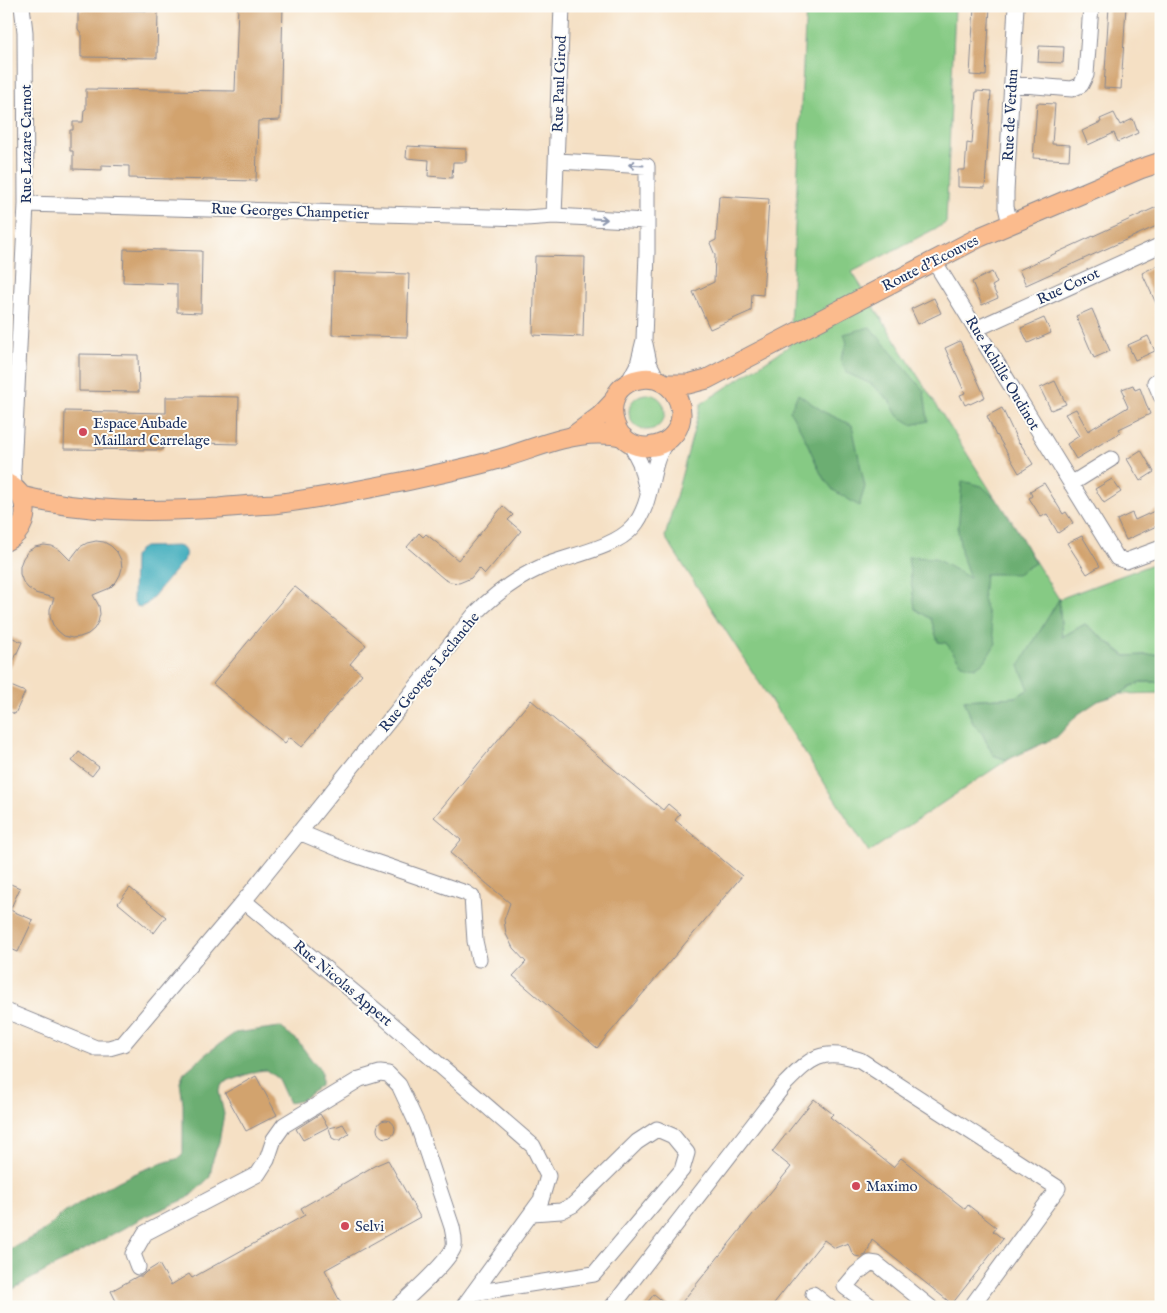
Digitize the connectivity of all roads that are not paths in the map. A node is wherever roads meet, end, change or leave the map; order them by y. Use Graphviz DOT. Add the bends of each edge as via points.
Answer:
graph roads {
  1 [pos="22,6"];
  2 [pos="562,6"];
  3 [pos="1016,6"];
  4 [pos="1091,6"];
  5 [pos="1012,84"];
  6 [pos="557,161"];
  7 [pos="1161,162"];
  8 [pos="26,204"];
  9 [pos="554,216"];
  10 [pos="647,221"];
  11 [pos="1010,224"];
  12 [pos="1161,244"];
  13 [pos="934,261"];
  14 [pos="976,329"];
  15 [pos="644,340"];
  16 [pos="707,379"];
  17 [pos="1161,379"];
  18 [pos="662,382"];
  19 [pos="628,383"];
  20 [pos="12,393"];
  21 [pos="1161,396"];
  22 [pos="614,401"];
  23 [pos="681,408"];
  24 [pos="12,429"];
  25 [pos="572,436"];
  26 [pos="626,440"];
  27 [pos="665,442"];
  28 [pos="6,447"];
  29 [pos="1111,459"];
  30 [pos="1071,484"];
  31 [pos="14,489"];
  32 [pos="648,494"];
  33 [pos="69,506"];
  34 [pos="24,520"];
  35 [pos="6,541"];
  36 [pos="1161,548"];
  37 [pos="299,832"];
  38 [pos="244,901"];
  39 [pos="479,959"];
  40 [pos="6,1012"];
  41 [pos="532,1213"];
  42 [pos="138,1267"];
  43 [pos="473,1293"];
  44 [pos="813,1294"];
  45 [pos="398,1307"];
  46 [pos="463,1307"];
  47 [pos="612,1307"];
  48 [pos="829,1307"];
  49 [pos="872,1307"];
  50 [pos="930,1307"];
  51 [pos="971,1307"];
  1 -- 8 [label="street, Rue Lazare Carnot" via="26,32"];
  2 -- 6 [label="street, Rue Paul Girod"];
  3 -- 5 [label="street, Rue de Verdun"];
  4 -- 5 [label="street" via="1086,75 1080,85 1072,89"];
  5 -- 11 [label="street, Rue de Verdun" via="1006,192"];
  6 -- 9 [label="street"];
  10 -- 6 [label="street, one-way" via="648,166"];
  7 -- 11 [label="main road, Route d'Ecouves"];
  8 -- 9 [label="street, Rue Georges Champetier" via="526,218"];
  8 -- 20 [label="street, Rue Lazare Carnot"];
  9 -- 10 [label="street, Rue Georges Champetier, one-way"];
  10 -- 15 [label="street"];
  11 -- 13 [label="main road, Route d'Ecouves"];
  12 -- 14 [label="street, Rue Corot" via="1109,274"];
  13 -- 14 [label="street, Rue Achille Oudinot"];
  13 -- 16 [label="main road, Route d'Ecouves"];
  14 -- 30 [label="street, Rue Achille Oudinot" via="1011,377"];
  15 -- 18 [label="street" via="649,363"];
  15 -- 19 [label="street" via="638,364"];
  16 -- 18 [label="main road" via="688,384"];
  16 -- 23 [label="main road"];
  17 -- 21 [label="street" via="1155,382"];
  18 -- 19 [label="main road" via="647,378"];
  18 -- 23 [label="main road" via="673,390"];
  19 -- 22 [label="main road"];
  20 -- 24 [label="street, Rue Lazare Carnot"];
  22 -- 25 [label="main road" via="600,416"];
  22 -- 26 [label="main road" via="613,420"];
  23 -- 27 [label="main road" via="678,427"];
  24 -- 28 [label="street, Rue Lazare Carnot"];
  24 -- 31 [label="street, Rue Lazare Carnot"];
  25 -- 26 [label="main road" via="598,434"];
  25 -- 33 [label="main road" via="474,467 274,504 138,511"];
  26 -- 27 [label="main road" via="648,447"];
  26 -- 32 [label="street" via="640,463"];
  27 -- 32 [label="street, Rue Georges Leclanche"];
  29 -- 30 [label="street"];
  30 -- 36 [label="street, Rue Achille Oudinot" via="1117,558 1144,560"];
  31 -- 33 [label="main road"];
  31 -- 34 [label="main road" via="25,508"];
  32 -- 37 [label="street, Rue Georges Leclanche" via="638,520 624,534 596,548 539,568 506,586 483,606"];
  33 -- 34 [label="main road"];
  34 -- 35 [label="main road" via="20,530"];
  37 -- 38 [label="street, Rue Georges Leclanche"];
  37 -- 39 [label="street" via="472,897"];
  38 -- 40 [label="street" via="123,1044 96,1048"];
  38 -- 41 [label="street, Rue Nicolas Appert" via="533,1146 548,1176 542,1200"];
  41 -- 43 [label="street, Rue Nicolas Appert"];
  41 -- 43 [label="street" via="562,1211 572,1205 637,1142 657,1129 673,1136 687,1153 682,1170 594,1274"];
  42 -- 45 [label="street" via="133,1254 145,1233 258,1174 284,1125 360,1079 380,1072 388,1074 399,1085 418,1126 454,1236 452,1251 443,1264"];
  43 -- 46 [label="street, Rue Nicolas Appert"];
  44 -- 48 [label="street"];
  47 -- 51 [label="street" via="784,1084 806,1064 824,1055 844,1055 860,1060 1058,1188"];
  49 -- 50 [label="street" via="845,1287 870,1262 877,1264"];
}
